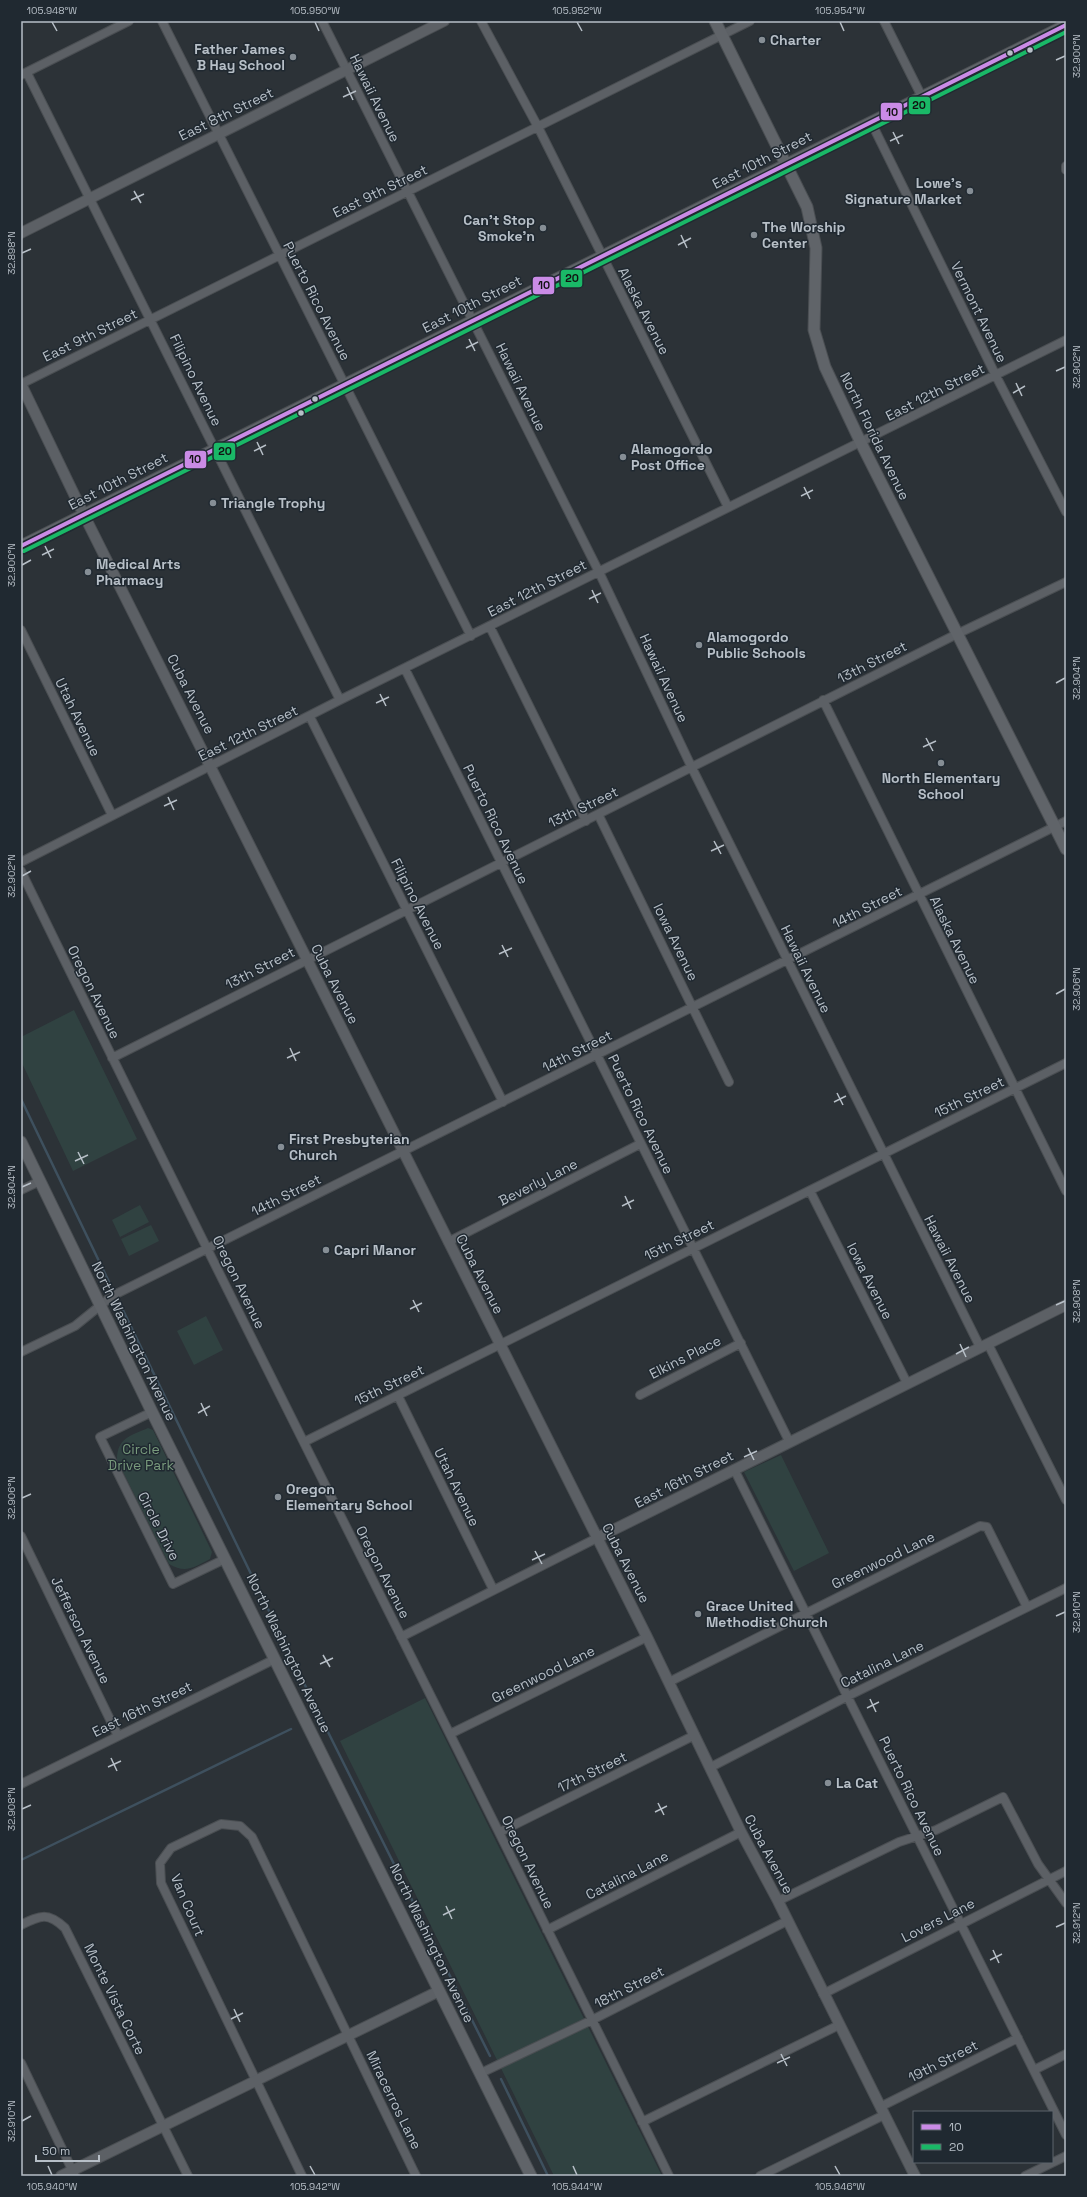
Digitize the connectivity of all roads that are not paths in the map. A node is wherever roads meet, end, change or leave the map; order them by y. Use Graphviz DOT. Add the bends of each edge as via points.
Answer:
graph roads {
  1 [pos="129,21"];
  2 [pos="162,21"];
  3 [pos="322,21"];
  4 [pos="444,21"];
  5 [pos="481,21"];
  6 [pos="715,21"];
  7 [pos="750,21"];
  8 [pos="884,21"];
  9 [pos="1060,25"];
  10 [pos="722,35"];
  11 [pos="347,70"];
  12 [pos="24,74"];
  13 [pos="922,97"];
  14 [pos="871,122"];
  15 [pos="538,126"];
  16 [pos="219,132"];
  17 [pos="786,164"];
  18 [pos="407,192"];
  19 [pos="90,198"];
  20 [pos="21,232"];
  21 [pos="280,255"];
  22 [pos="602,256"];
  23 [pos="151,320"];
  24 [pos="474,320"];
  25 [pos="1066,340"];
  26 [pos="996,376"];
  27 [pos="21,384"];
  28 [pos="345,385"];
  29 [pos="861,443"];
  30 [pos="215,449"];
  31 [pos="728,507"];
  32 [pos="1066,512"];
  33 [pos="84,515"];
  34 [pos="21,546"];
  35 [pos="599,572"];
  36 [pos="1066,582"];
  37 [pos="490,627"];
  38 [pos="21,630"];
  39 [pos="957,634"];
  40 [pos="471,636"];
  41 [pos="405,670"];
  42 [pos="340,700"];
  43 [pos="823,700"];
  44 [pos="310,717"];
  45 [pos="212,766"];
  46 [pos="692,768"];
  47 [pos="598,814"];
  48 [pos="112,815"];
  49 [pos="586,821"];
  50 [pos="1066,821"];
  51 [pos="1055,827"];
  52 [pos="1066,849"];
  53 [pos="21,862"];
  54 [pos="501,862"];
  55 [pos="21,872"];
  56 [pos="918,895"];
  57 [pos="407,909"];
  58 [pos="307,959"];
  59 [pos="787,961"];
  60 [pos="694,1007"];
  61 [pos="597,1055"];
  62 [pos="112,1058"];
  63 [pos="1066,1063"];
  64 [pos="729,1082"];
  65 [pos="1014,1089"];
  66 [pos="503,1102"];
  67 [pos="21,1142"];
  68 [pos="640,1144"];
  69 [pos="403,1151"];
  70 [pos="882,1154"];
  71 [pos="40,1181"];
  72 [pos="21,1190"];
  73 [pos="810,1191"];
  74 [pos="1066,1191"];
  75 [pos="448,1242"];
  76 [pos="693,1248"];
  77 [pos="208,1249"];
  78 [pos="100,1305"];
  79 [pos="1066,1305"];
  80 [pos="741,1343"];
  81 [pos="499,1344"];
  82 [pos="984,1345"];
  83 [pos="21,1352"];
  84 [pos="907,1383"];
  85 [pos="640,1395"];
  86 [pos="398,1396"];
  87 [pos="152,1412"];
  88 [pos="789,1441"];
  89 [pos="304,1442"];
  90 [pos="734,1470"];
  91 [pos="1066,1500"];
  92 [pos="21,1536"];
  93 [pos="597,1538"];
  94 [pos="225,1559"];
  95 [pos="1066,1588"];
  96 [pos="493,1589"];
  97 [pos="1027,1607"];
  98 [pos="804,1613"];
  99 [pos="402,1637"];
  100 [pos="647,1637"];
  101 [pos="275,1659"];
  102 [pos="670,1682"];
  103 [pos="848,1696"];
  104 [pos="450,1734"];
  105 [pos="695,1735"];
  106 [pos="118,1736"];
  107 [pos="710,1767"];
  108 [pos="21,1783"];
  109 [pos="500,1832"];
  110 [pos="741,1832"];
  111 [pos="918,1836"];
  112 [pos="1066,1871"];
  113 [pos="1049,1879"];
  114 [pos="778,1901"];
  115 [pos="1066,1903"];
  116 [pos="788,1921"];
  117 [pos="960,1923"];
  118 [pos="21,1925"];
  119 [pos="547,1930"];
  120 [pos="439,1991"];
  121 [pos="823,1994"];
  122 [pos="592,2020"];
  123 [pos="839,2025"];
  124 [pos="348,2035"];
  125 [pos="1018,2038"];
  126 [pos="1066,2054"];
  127 [pos="21,2063"];
  128 [pos="1034,2070"];
  129 [pos="481,2073"];
  130 [pos="256,2080"];
  131 [pos="882,2111"];
  132 [pos="642,2122"];
  133 [pos="163,2126"];
  134 [pos="1066,2135"];
  135 [pos="1066,2156"];
  136 [pos="1053,2162"];
  137 [pos="1052,2163"];
  138 [pos="74,2173"];
  139 [pos="60,2176"];
  140 [pos="188,2176"];
  141 [pos="302,2176"];
  142 [pos="416,2176"];
  143 [pos="531,2176"];
  144 [pos="669,2176"];
  145 [pos="760,2176"];
  146 [pos="915,2176"];
  147 [pos="1025,2176"];
  1 -- 12 [label="street"];
  2 -- 16 [label="street, Puerto Rico Avenue"];
  3 -- 11 [label="street, Hawaii Avenue"];
  4 -- 11 [label="street, East 8th Street"];
  5 -- 15 [label="street, Alaska Avenue"];
  6 -- 10 [label="main road, North Florida Avenue"];
  7 -- 10 [label="street, East 9th Street"];
  8 -- 13 [label="street"];
  9 -- 13 [label="main road, East 10th Street"];
  10 -- 15 [label="street, East 9th Street"];
  10 -- 17 [label="main road, North Florida Avenue"];
  11 -- 16 [label="street, East 8th Street"];
  11 -- 18 [label="street, Hawaii Avenue"];
  12 -- 19 [label="street, Filipino Avenue"];
  13 -- 14 [label="main road, East 10th Street"];
  14 -- 17 [label="main road, East 10th Street"];
  14 -- 26 [label="street, Vermont Avenue"];
  15 -- 18 [label="street, East 9th Street"];
  15 -- 22 [label="street, Alaska Avenue"];
  16 -- 19 [label="street, East 8th Street"];
  16 -- 21 [label="street, Puerto Rico Avenue"];
  17 -- 22 [label="main road, East 10th Street"];
  17 -- 29 [label="main road, North Florida Avenue" via="807,207 816,248 814,330 825,367"];
  18 -- 21 [label="street, East 9th Street"];
  18 -- 24 [label="street, Hawaii Avenue"];
  19 -- 20 [label="street, East 8th Street"];
  19 -- 23 [label="street, Filipino Avenue"];
  21 -- 23 [label="street, East 9th Street"];
  21 -- 28 [label="street, Puerto Rico Avenue"];
  22 -- 24 [label="main road, East 10th Street"];
  22 -- 31 [label="street, Alaska Avenue"];
  23 -- 27 [label="street, East 9th Street"];
  23 -- 30 [label="street, Filipino Avenue"];
  24 -- 28 [label="main road, East 10th Street"];
  24 -- 35 [label="street, Hawaii Avenue"];
  25 -- 26 [label="street, East 12th Street"];
  26 -- 29 [label="street, East 12th Street"];
  26 -- 32 [label="street, Vermont Avenue"];
  27 -- 33 [label="street, Cuba Avenue"];
  28 -- 30 [label="main road, East 10th Street"];
  28 -- 40 [label="street, Puerto Rico Avenue"];
  29 -- 31 [label="street, East 12th Street"];
  29 -- 39 [label="main road, North Florida Avenue"];
  30 -- 33 [label="main road, East 10th Street"];
  30 -- 42 [label="street, Filipino Avenue"];
  31 -- 35 [label="street, East 12th Street"];
  33 -- 34 [label="main road, East 10th Street"];
  33 -- 45 [label="street, Cuba Avenue"];
  35 -- 37 [label="street, East 12th Street"];
  35 -- 46 [label="street, Hawaii Avenue"];
  36 -- 39 [label="street, 13th Street"];
  37 -- 40 [label="street, East 12th Street"];
  37 -- 49 [label="street"];
  38 -- 48 [label="street, Utah Avenue"];
  39 -- 43 [label="street, 13th Street"];
  39 -- 51 [label="main road, North Florida Avenue"];
  40 -- 41 [label="street, East 12th Street"];
  41 -- 42 [label="street, East 12th Street"];
  41 -- 54 [label="street, Puerto Rico Avenue"];
  42 -- 44 [label="street, East 12th Street"];
  43 -- 46 [label="street, 13th Street"];
  43 -- 56 [label="street, Alaska Avenue"];
  44 -- 45 [label="street, East 12th Street"];
  44 -- 57 [label="street, Filipino Avenue"];
  45 -- 48 [label="street, East 12th Street"];
  45 -- 58 [label="street, Cuba Avenue"];
  46 -- 47 [label="street, 13th Street"];
  46 -- 59 [label="street, Hawaii Avenue"];
  47 -- 49 [label="street, 13th Street"];
  47 -- 60 [label="street, Iowa Avenue"];
  48 -- 53 [label="street, East 12th Street"];
  49 -- 54 [label="street, 13th Street"];
  50 -- 51 [label="street, 14th Street"];
  51 -- 52 [label="main road, North Florida Avenue"];
  51 -- 56 [label="street, 14th Street"];
  54 -- 57 [label="street, 13th Street"];
  54 -- 61 [label="street, Puerto Rico Avenue"];
  55 -- 62 [label="street, Oregon Avenue"];
  56 -- 59 [label="street, 14th Street"];
  56 -- 65 [label="street, Alaska Avenue"];
  57 -- 58 [label="street, 13th Street"];
  57 -- 66 [label="street, Filipino Avenue"];
  58 -- 62 [label="street, 13th Street"];
  58 -- 69 [label="street, Cuba Avenue"];
  59 -- 60 [label="street, 14th Street"];
  59 -- 70 [label="street, Hawaii Avenue"];
  60 -- 61 [label="street, 14th Street"];
  60 -- 64 [label="street, Iowa Avenue"];
  61 -- 66 [label="street, 14th Street"];
  61 -- 68 [label="street, Puerto Rico Avenue"];
  62 -- 77 [label="street, Oregon Avenue"];
  63 -- 65 [label="street, 15th Street"];
  65 -- 70 [label="street, 15th Street"];
  65 -- 74 [label="street, Alaska Avenue"];
  66 -- 69 [label="street, 14th Street"];
  67 -- 71 [label="main road, North Washington Avenue"];
  68 -- 75 [label="street, Beverly Lane"];
  68 -- 76 [label="street, Puerto Rico Avenue"];
  69 -- 75 [label="street, Cuba Avenue"];
  69 -- 77 [label="street, 14th Street"];
  70 -- 73 [label="street, 15th Street"];
  70 -- 82 [label="street, Hawaii Avenue"];
  71 -- 72 [label="street"];
  71 -- 78 [label="main road, North Washington Avenue"];
  73 -- 76 [label="street, 15th Street"];
  73 -- 84 [label="street, Iowa Avenue"];
  75 -- 81 [label="street, Cuba Avenue"];
  76 -- 80 [label="street, Puerto Rico Avenue"];
  76 -- 81 [label="street, 15th Street"];
  77 -- 78 [label="street, 14th Street" via="112,1296"];
  77 -- 89 [label="street, Oregon Avenue"];
  78 -- 83 [label="street, 14th Street" via="75,1326"];
  78 -- 87 [label="main road, North Washington Avenue"];
  79 -- 82 [label="street, East 16th Street"];
  80 -- 85 [label="street, Elkins Place"];
  80 -- 88 [label="street, Puerto Rico Avenue"];
  81 -- 86 [label="street, 15th Street"];
  81 -- 93 [label="street, Cuba Avenue"];
  82 -- 84 [label="street, East 16th Street"];
  82 -- 91 [label="street, Hawaii Avenue"];
  84 -- 88 [label="street, East 16th Street"];
  86 -- 89 [label="street, 15th Street"];
  86 -- 96 [label="street, Utah Avenue"];
  87 -- 94 [label="main road, North Washington Avenue"];
  87 -- 94 [label="street, Circle Drive" via="100,1437 173,1584"];
  88 -- 90 [label="street, East 16th Street"];
  89 -- 99 [label="street, Oregon Avenue"];
  90 -- 93 [label="street, East 16th Street"];
  90 -- 98 [label="street, Puerto Rico Avenue"];
  92 -- 106 [label="street, Jefferson Avenue"];
  93 -- 96 [label="street, East 16th Street"];
  93 -- 100 [label="street, Cuba Avenue"];
  94 -- 101 [label="main road, North Washington Avenue"];
  95 -- 97 [label="street, Catalina Lane"];
  96 -- 99 [label="street, East 16th Street"];
  97 -- 98 [label="street, Greenwood Lane" via="987,1527 980,1526"];
  97 -- 103 [label="street, Catalina Lane"];
  98 -- 102 [label="street, Greenwood Lane"];
  98 -- 103 [label="street, Puerto Rico Avenue"];
  99 -- 104 [label="street, Oregon Avenue"];
  100 -- 102 [label="street, Cuba Avenue"];
  100 -- 104 [label="street, Greenwood Lane"];
  101 -- 106 [label="street, East 16th Street"];
  101 -- 120 [label="main road, North Washington Avenue"];
  102 -- 105 [label="street, Cuba Avenue"];
  103 -- 107 [label="street, Catalina Lane"];
  103 -- 111 [label="street, Puerto Rico Avenue"];
  104 -- 109 [label="street, Oregon Avenue"];
  105 -- 107 [label="street, Cuba Avenue"];
  105 -- 109 [label="street, 17th Street"];
  106 -- 108 [label="street, East 16th Street"];
  107 -- 110 [label="street, Cuba Avenue"];
  109 -- 119 [label="street, Oregon Avenue"];
  110 -- 114 [label="street, Cuba Avenue"];
  110 -- 119 [label="street, Catalina Lane"];
  111 -- 113 [label="street" via="1003,1797 1038,1864"];
  111 -- 114 [label="street" via="899,1842"];
  111 -- 117 [label="street, Puerto Rico Avenue"];
  112 -- 113 [label="street, Lovers Lane"];
  113 -- 115 [label="street"];
  113 -- 117 [label="street, Lovers Lane"];
  114 -- 116 [label="street, Cuba Avenue"];
  116 -- 121 [label="street, Cuba Avenue"];
  116 -- 122 [label="street, 18th Street"];
  117 -- 121 [label="street, Lovers Lane"];
  117 -- 125 [label="street, Puerto Rico Avenue"];
  118 -- 133 [label="street, Monte Vista Corte" via="38,1916 54,1918 65,1928"];
  119 -- 122 [label="street, Oregon Avenue"];
  120 -- 124 [label="street"];
  120 -- 129 [label="main road, North Washington Avenue"];
  121 -- 123 [label="street, Cuba Avenue"];
  122 -- 129 [label="street, 18th Street"];
  122 -- 132 [label="street, Oregon Avenue"];
  123 -- 131 [label="street, Cuba Avenue"];
  123 -- 132 [label="street"];
  124 -- 130 [label="street"];
  124 -- 130 [label="street, Van Court" via="252,1837 240,1826 221,1824 176,1845 160,1863 161,1883"];
  124 -- 142 [label="street, Miracerros Lane"];
  125 -- 128 [label="street, Puerto Rico Avenue"];
  125 -- 131 [label="street, 19th Street"];
  126 -- 128 [label="street"];
  127 -- 138 [label="street"];
  128 -- 134 [label="street, Puerto Rico Avenue"];
  129 -- 143 [label="main road, North Washington Avenue"];
  130 -- 133 [label="street"];
  130 -- 141 [label="street, Van Court"];
  131 -- 145 [label="street, 19th Street"];
  131 -- 146 [label="street, Cuba Avenue"];
  132 -- 144 [label="street, Oregon Avenue"];
  133 -- 138 [label="street"];
  133 -- 140 [label="street, Monte Vista Corte"];
  135 -- 136 [label="street"];
  137 -- 147 [label="street"];
  138 -- 139 [label="street"];
}
